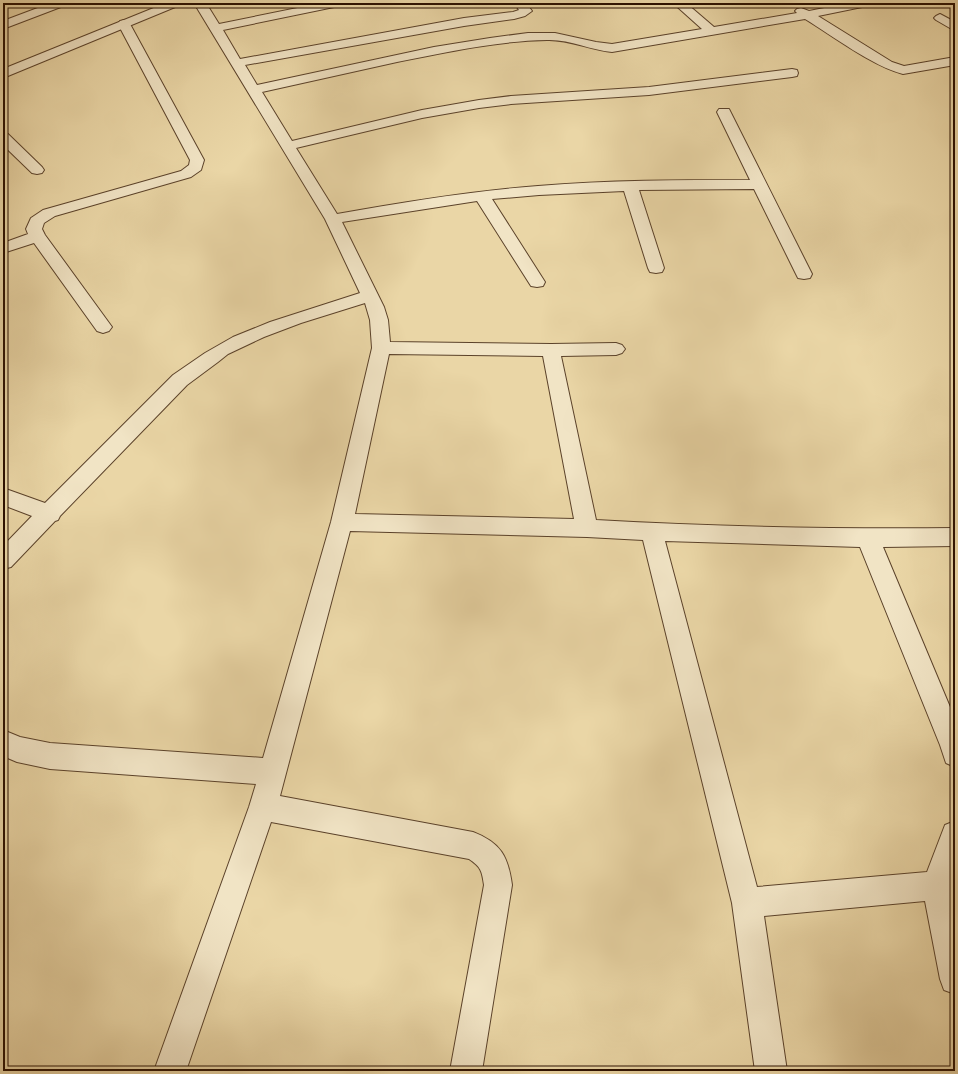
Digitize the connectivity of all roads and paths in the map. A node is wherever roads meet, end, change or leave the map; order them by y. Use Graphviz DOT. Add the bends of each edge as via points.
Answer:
graph roads {
  1 [pos="62,3"];
  2 [pos="176,3"];
  3 [pos="200,3"];
  4 [pos="340,3"];
  5 [pos="520,3"];
  6 [pos="679,3"];
  7 [pos="790,3"];
  8 [pos="867,3"];
  9 [pos="807,15"];
  10 [pos="940,18"];
  11 [pos="124,24"];
  12 [pos="3,25"];
  13 [pos="955,27"];
  14 [pos="217,28"];
  15 [pos="711,31"];
  16 [pos="955,61"];
  17 [pos="237,63"];
  18 [pos="4,72"];
  19 [pos="792,74"];
  20 [pos="254,90"];
  21 [pos="724,112"];
  22 [pos="3,137"];
  23 [pos="287,146"];
  24 [pos="37,170"];
  25 [pos="760,184"];
  26 [pos="630,186"];
  27 [pos="482,196"];
  28 [pos="332,219"];
  29 [pos="37,236"];
  30 [pos="3,248"];
  31 [pos="656,268"];
  32 [pos="804,274"];
  33 [pos="537,282"];
  34 [pos="369,296"];
  35 [pos="103,328"];
  36 [pos="381,348"];
  37 [pos="616,349"];
  38 [pos="551,350"];
  39 [pos="3,496"];
  40 [pos="50,514"];
  41 [pos="342,522"];
  42 [pos="587,528"];
  43 [pos="652,532"];
  44 [pos="955,536"];
  45 [pos="868,538"];
  46 [pos="3,560"];
  47 [pos="3,742"];
  48 [pos="955,754"];
  49 [pos="272,772"];
  50 [pos="263,807"];
  51 [pos="955,835"];
  52 [pos="936,886"];
  53 [pos="747,903"];
  54 [pos="955,979"];
  55 [pos="170,1071"];
  56 [pos="466,1071"];
  57 [pos="772,1071"];
  1 -- 12 [label="street"];
  2 -- 11 [label="street"];
  3 -- 14 [label="street"];
  4 -- 14 [label="street"];
  5 -- 17 [label="street" via="526,11 515,16 472,20"];
  6 -- 15 [label="street"];
  7 -- 9 [label="street"];
  8 -- 9 [label="street"];
  9 -- 15 [label="street"];
  9 -- 16 [label="street" via="874,58 895,68 910,69"];
  10 -- 13 [label="street"];
  11 -- 18 [label="street"];
  11 -- 29 [label="street" via="197,160 196,168 186,174 49,213 37,220 34,228"];
  14 -- 17 [label="street"];
  15 -- 20 [label="street" via="612,48 549,36 487,42 428,52"];
  17 -- 20 [label="street"];
  19 -- 23 [label="street" via="650,91 478,104 422,114"];
  20 -- 23 [label="street"];
  21 -- 25 [label="street"];
  22 -- 24 [label="street"];
  23 -- 28 [label="street"];
  25 -- 26 [label="street"];
  25 -- 32 [label="street"];
  26 -- 27 [label="street" via="540,190"];
  26 -- 31 [label="street"];
  27 -- 28 [label="street"];
  27 -- 33 [label="street"];
  28 -- 34 [label="street"];
  29 -- 30 [label="street"];
  29 -- 35 [label="street"];
  34 -- 36 [label="street" via="379,320"];
  34 -- 40 [label="street" via="264,330 205,361 180,380"];
  36 -- 38 [label="street"];
  36 -- 41 [label="street"];
  37 -- 38 [label="street"];
  38 -- 42 [label="street"];
  39 -- 40 [label="street"];
  40 -- 46 [label="street"];
  41 -- 42 [label="street"];
  41 -- 49 [label="street"];
  42 -- 43 [label="street"];
  43 -- 45 [label="street"];
  43 -- 53 [label="street"];
  44 -- 45 [label="street"];
  45 -- 48 [label="street"];
  47 -- 49 [label="street" via="17,749 50,756"];
  49 -- 50 [label="street"];
  50 -- 55 [label="street"];
  50 -- 56 [label="street" via="474,846 488,854 496,866 498,885"];
  51 -- 52 [label="street"];
  52 -- 53 [label="street"];
  52 -- 54 [label="street"];
  53 -- 57 [label="street"];
}
